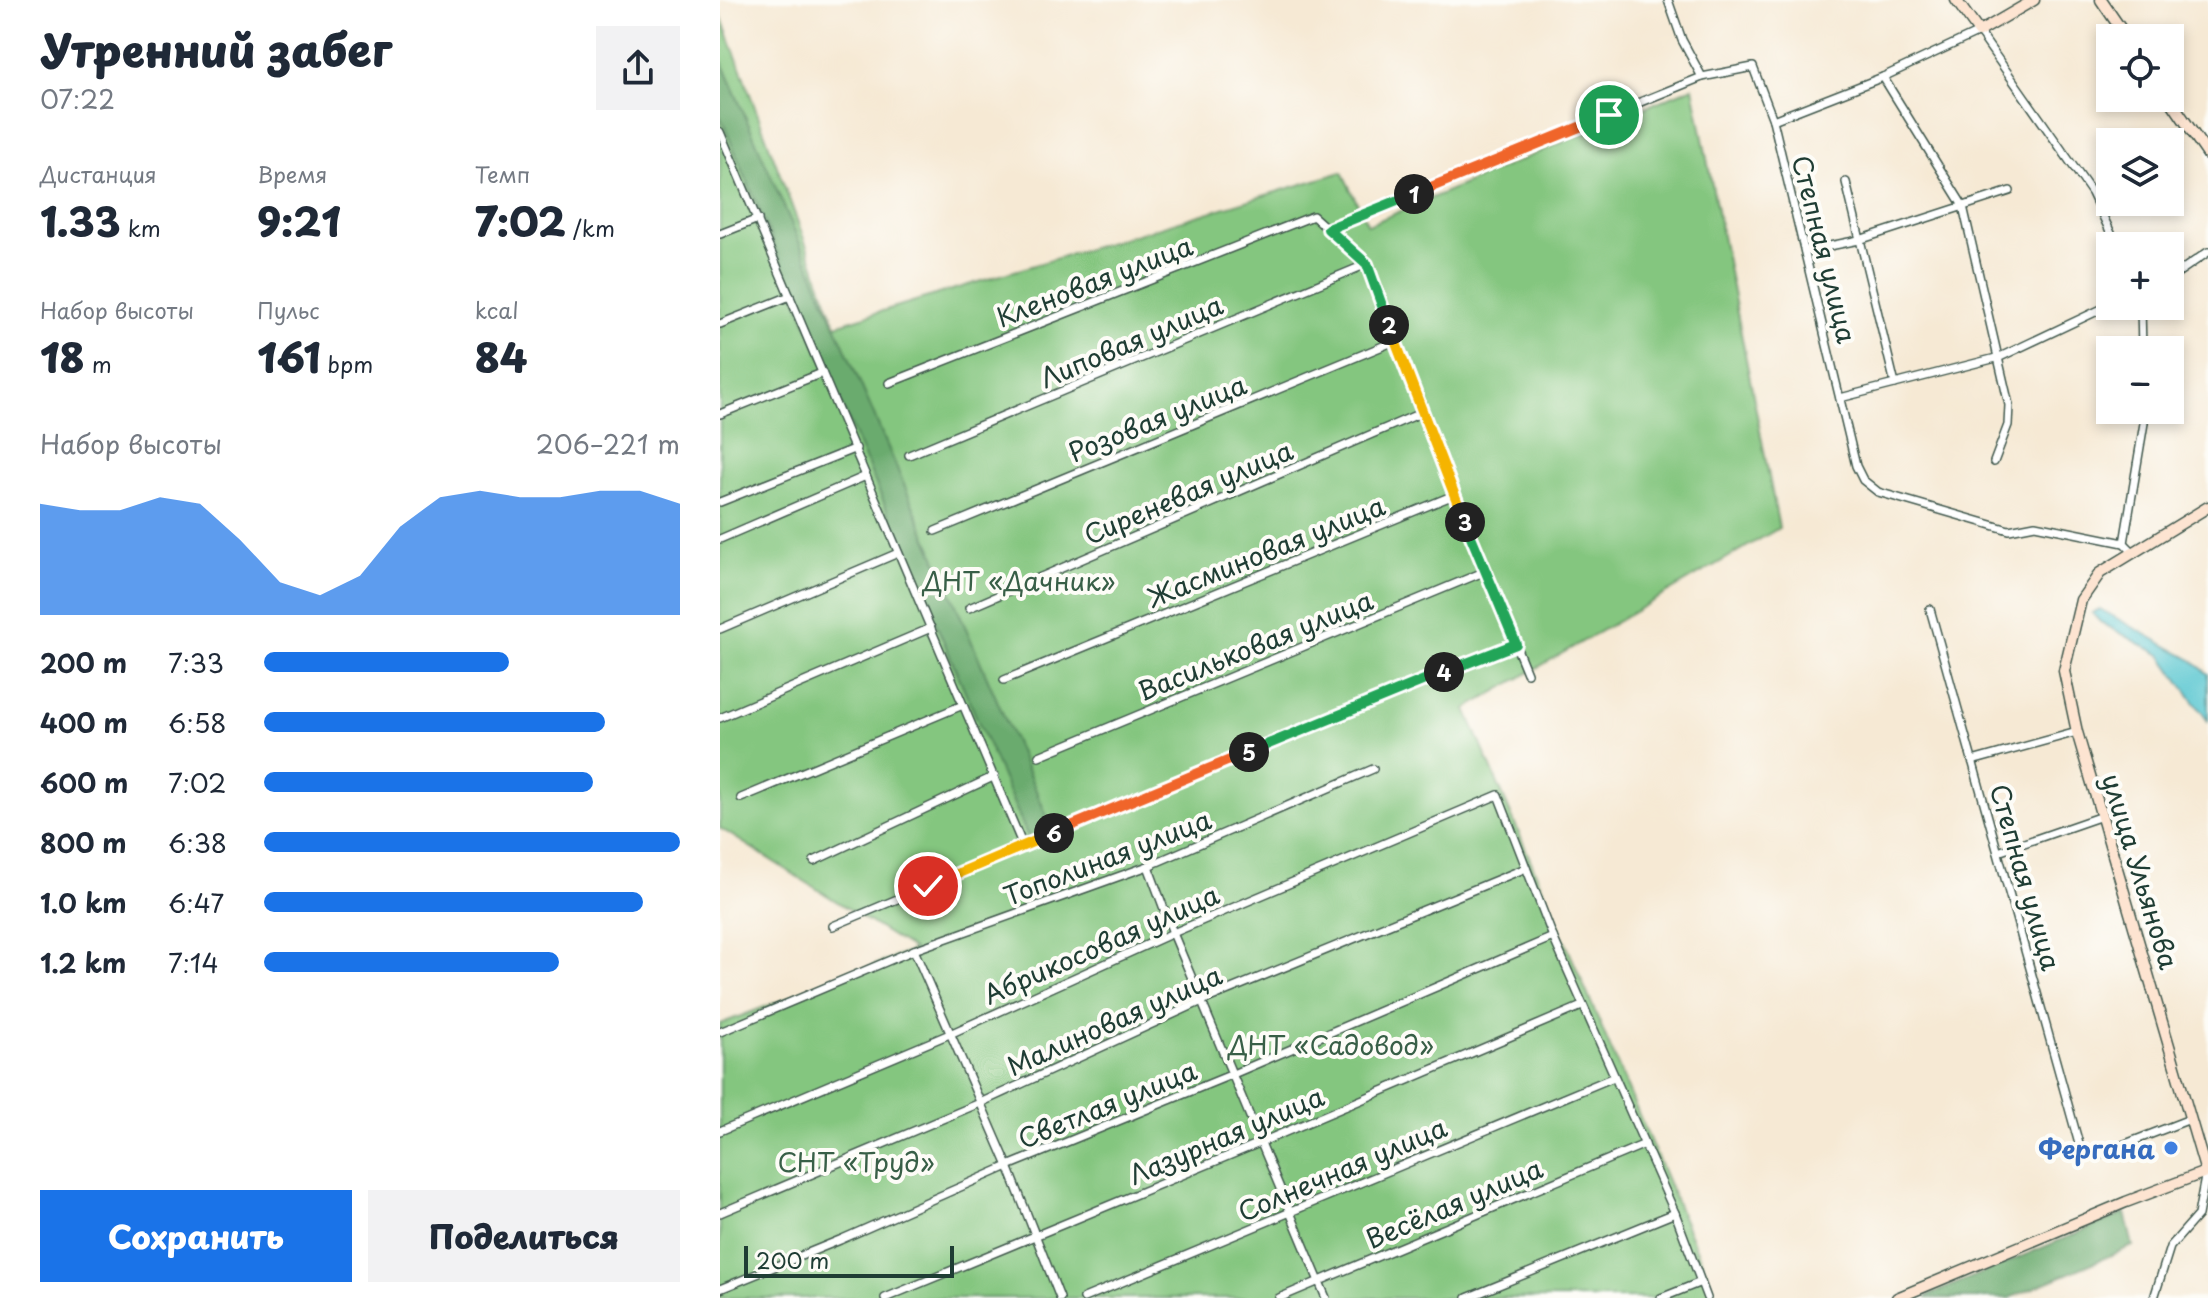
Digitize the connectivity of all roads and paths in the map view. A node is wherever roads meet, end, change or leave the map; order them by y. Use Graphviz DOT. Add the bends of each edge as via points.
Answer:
graph roads {
  1 [pos="1956,0"];
  2 [pos="2034,0"];
  3 [pos="2101,0"];
  4 [pos="1670,1"];
  5 [pos="2117,24"];
  6 [pos="1979,32"];
  7 [pos="1702,77"];
  8 [pos="1883,77"];
  9 [pos="2179,112"];
  10 [pos="1773,120"];
  11 [pos="720,132"];
  12 [pos="723,146"];
  13 [pos="2208,155"];
  14 [pos="1846,182"];
  15 [pos="2010,191"];
  16 [pos="1963,206"];
  17 [pos="758,219"];
  18 [pos="1328,229"];
  19 [pos="2110,232"];
  20 [pos="720,234"];
  21 [pos="1859,240"];
  22 [pos="1805,251"];
  23 [pos="2208,252"];
  24 [pos="1367,264"];
  25 [pos="2184,268"];
  26 [pos="790,296"];
  27 [pos="2096,312"];
  28 [pos="720,324"];
  29 [pos="1395,341"];
  30 [pos="2000,357"];
  31 [pos="822,373"];
  32 [pos="889,383"];
  33 [pos="1895,384"];
  34 [pos="1840,398"];
  35 [pos="1423,412"];
  36 [pos="720,414"];
  37 [pos="2144,424"];
  38 [pos="856,448"];
  39 [pos="909,455"];
  40 [pos="1994,462"];
  41 [pos="866,476"];
  42 [pos="1454,495"];
  43 [pos="720,502"];
  44 [pos="2208,507"];
  45 [pos="935,531"];
  46 [pos="720,539"];
  47 [pos="2124,543"];
  48 [pos="2133,552"];
  49 [pos="898,553"];
  50 [pos="1486,571"];
  51 [pos="969,608"];
  52 [pos="1930,609"];
  53 [pos="931,628"];
  54 [pos="720,629"];
  55 [pos="1516,644"];
  56 [pos="1527,673"];
  57 [pos="1004,680"];
  58 [pos="963,705"];
  59 [pos="720,718"];
  60 [pos="2077,732"];
  61 [pos="1039,756"];
  62 [pos="1972,761"];
  63 [pos="1373,769"];
  64 [pos="995,776"];
  65 [pos="741,798"];
  66 [pos="2102,816"];
  67 [pos="1023,846"];
  68 [pos="1998,852"];
  69 [pos="814,861"];
  70 [pos="1148,866"];
  71 [pos="1526,868"];
  72 [pos="833,926"];
  73 [pos="1173,933"];
  74 [pos="1553,937"];
  75 [pos="914,950"];
  76 [pos="1202,1001"];
  77 [pos="1582,1006"];
  78 [pos="720,1032"];
  79 [pos="952,1033"];
  80 [pos="1233,1074"];
  81 [pos="1614,1077"];
  82 [pos="980,1103"];
  83 [pos="2190,1119"];
  84 [pos="720,1131"];
  85 [pos="1262,1142"];
  86 [pos="1645,1144"];
  87 [pos="1008,1166"];
  88 [pos="2207,1171"];
  89 [pos="1291,1212"];
  90 [pos="720,1213"];
  91 [pos="1675,1213"];
  92 [pos="1036,1235"];
  93 [pos="1319,1282"];
  94 [pos="1701,1282"];
  95 [pos="720,1289"];
  96 [pos="885,1298"];
  97 [pos="1060,1298"];
  98 [pos="1084,1298"];
  99 [pos="1279,1298"];
  100 [pos="1326,1298"];
  101 [pos="1467,1298"];
  102 [pos="1661,1298"];
  103 [pos="1707,1298"];
  104 [pos="1897,1298"];
  105 [pos="2154,1298"];
  1 -- 6 [label="street"];
  2 -- 6 [label="street"];
  3 -- 5 [label="street"];
  4 -- 7 [label="street" via="1682,40"];
  6 -- 8 [label="street"];
  6 -- 19 [label="street" via="2092,193"];
  7 -- 10 [label="street, Степная улица" via="1753,67"];
  7 -- 18 [label="street"];
  8 -- 10 [label="street"];
  8 -- 16 [label="street"];
  9 -- 13 [label="street"];
  10 -- 22 [label="street, Степная улица"];
  11 -- 12 [label="street"];
  12 -- 17 [label="street"];
  14 -- 21 [label="street"];
  15 -- 16 [label="street"];
  16 -- 21 [label="street"];
  16 -- 30 [label="street"];
  17 -- 20 [label="street"];
  17 -- 26 [label="street"];
  18 -- 24 [label="street"];
  18 -- 32 [label="street, Кленовая улица" via="1313,216"];
  21 -- 22 [label="street"];
  21 -- 33 [label="street"];
  22 -- 34 [label="street, Степная улица"];
  23 -- 25 [label="street"];
  24 -- 29 [label="street"];
  24 -- 39 [label="street, Липовая улица"];
  26 -- 28 [label="street"];
  26 -- 31 [label="street"];
  27 -- 30 [label="street"];
  29 -- 35 [label="street"];
  29 -- 45 [label="street, Розовая улица"];
  30 -- 33 [label="street"];
  30 -- 40 [label="street" via="2008,425"];
  31 -- 36 [label="street"];
  31 -- 38 [label="street"];
  33 -- 34 [label="street"];
  34 -- 47 [label="street, Степная улица" via="1856,466 1878,492 2009,530 2035,525"];
  35 -- 42 [label="street"];
  35 -- 51 [label="street, Сиреневая улица"];
  37 -- 47 [label="street"];
  38 -- 41 [label="street"];
  38 -- 43 [label="street"];
  41 -- 46 [label="street"];
  41 -- 49 [label="street"];
  42 -- 50 [label="street"];
  42 -- 57 [label="street, Жасминовая улица"];
  44 -- 48 [label="street, улица Ульянова"];
  47 -- 48 [label="street"];
  48 -- 60 [label="street, улица Ульянова" via="2100,573 2081,600 2064,671"];
  49 -- 53 [label="street"];
  49 -- 54 [label="street"];
  50 -- 55 [label="street"];
  50 -- 61 [label="street, Васильковая улица"];
  52 -- 62 [label="street, Степная улица"];
  53 -- 58 [label="street"];
  53 -- 59 [label="street"];
  55 -- 56 [label="street"];
  55 -- 67 [label="street"];
  58 -- 64 [label="street"];
  58 -- 65 [label="street"];
  60 -- 62 [label="street"];
  60 -- 66 [label="street, улица Ульянова"];
  62 -- 68 [label="street, Степная улица"];
  63 -- 70 [label="street, Тополиная улица"];
  64 -- 67 [label="street"];
  64 -- 69 [label="street"];
  66 -- 68 [label="street"];
  66 -- 83 [label="street, улица Ульянова"];
  67 -- 72 [label="street"];
  68 -- 83 [label="street, Степная улица" via="2086,1155"];
  70 -- 73 [label="street"];
  70 -- 75 [label="street, Тополиная улица"];
  71 -- 73 [label="street, Абрикосовая улица" via="1498,795"];
  71 -- 74 [label="street"];
  71 -- 76 [label="street, Малиновая улица"];
  73 -- 76 [label="street"];
  73 -- 79 [label="street, Абрикосовая улица"];
  74 -- 77 [label="street"];
  74 -- 80 [label="street, Светлая улица"];
  75 -- 78 [label="street, Тополиная улица"];
  75 -- 79 [label="street"];
  76 -- 80 [label="street"];
  76 -- 82 [label="street, Малиновая улица"];
  77 -- 81 [label="street"];
  77 -- 85 [label="street, Лазурная улица"];
  79 -- 82 [label="street"];
  79 -- 84 [label="street, Абрикосовая улица"];
  80 -- 85 [label="street"];
  80 -- 87 [label="street, Светлая улица"];
  81 -- 86 [label="street"];
  81 -- 89 [label="street, Солнечная улица"];
  82 -- 87 [label="street"];
  82 -- 90 [label="street, Малиновая улица"];
  83 -- 88 [label="street, улица Ульянова"];
  85 -- 89 [label="street"];
  85 -- 92 [label="street, Лазурная улица"];
  86 -- 91 [label="street"];
  86 -- 93 [label="street, Весёлая улица"];
  87 -- 92 [label="street"];
  87 -- 95 [label="street, Светлая улица"];
  88 -- 104 [label="street"];
  88 -- 105 [label="street, улица Ульянова" via="2198,1215 2170,1247"];
  89 -- 93 [label="street"];
  89 -- 98 [label="street, Солнечная улица"];
  91 -- 94 [label="street"];
  91 -- 101 [label="street"];
  92 -- 96 [label="street, Лазурная улица"];
  92 -- 97 [label="street"];
  93 -- 99 [label="street, Весёлая улица"];
  93 -- 100 [label="street"];
  94 -- 102 [label="street"];
  94 -- 103 [label="street"];
}
